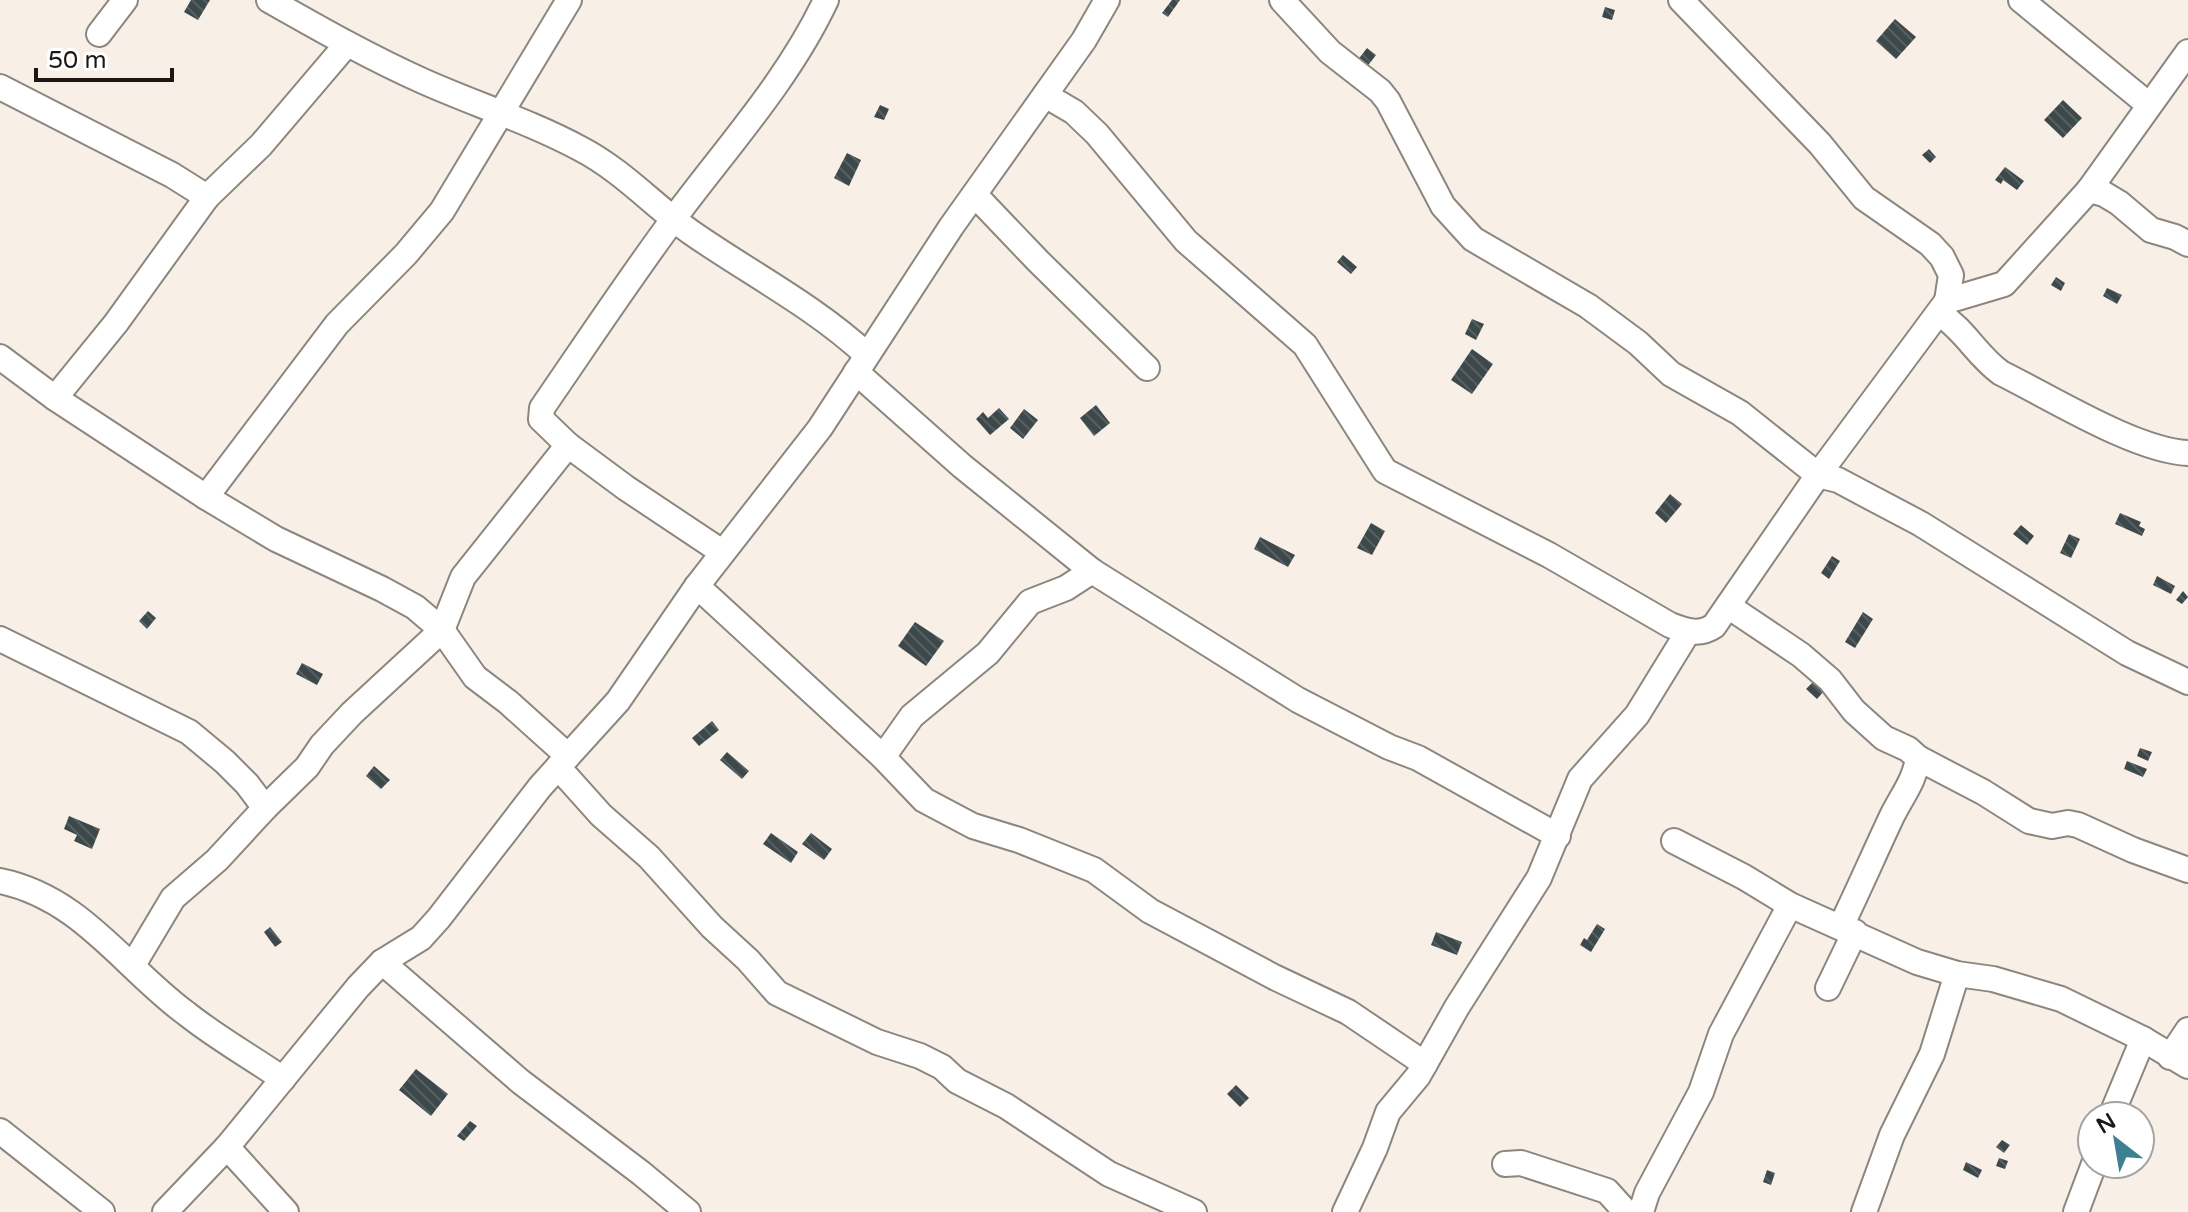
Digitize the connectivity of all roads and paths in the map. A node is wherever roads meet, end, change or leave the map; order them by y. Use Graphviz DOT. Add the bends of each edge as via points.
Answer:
graph roads {
  1 [pos="125,0"];
  2 [pos="269,0"];
  3 [pos="569,0"];
  4 [pos="826,0"];
  5 [pos="1107,0"];
  6 [pos="1282,0"];
  7 [pos="1681,0"];
  8 [pos="2021,0"];
  9 [pos="99,34"];
  10 [pos="347,44"];
  11 [pos="2188,52"];
  12 [pos="0,87"];
  13 [pos="1045,95"];
  14 [pos="2149,105"];
  15 [pos="501,113"];
  16 [pos="2089,190"];
  17 [pos="975,195"];
  18 [pos="207,197"];
  19 [pos="673,219"];
  20 [pos="2188,244"];
  21 [pos="1944,307"];
  22 [pos="0,357"];
  23 [pos="861,363"];
  24 [pos="1147,368"];
  25 [pos="55,398"];
  26 [pos="568,445"];
  27 [pos="2188,453"];
  28 [pos="1818,475"];
  29 [pos="206,497"];
  30 [pos="722,552"];
  31 [pos="1092,571"];
  32 [pos="697,586"];
  33 [pos="1728,606"];
  34 [pos="442,630"];
  35 [pos="1688,632"];
  36 [pos="0,639"];
  37 [pos="2188,682"];
  38 [pos="883,757"];
  39 [pos="1918,758"];
  40 [pos="563,761"];
  41 [pos="265,808"];
  42 [pos="1558,836"];
  43 [pos="1674,841"];
  44 [pos="2188,870"];
  45 [pos="0,881"];
  46 [pos="1790,905"];
  47 [pos="1848,929"];
  48 [pos="382,962"];
  49 [pos="133,965"];
  50 [pos="1957,974"];
  51 [pos="1828,988"];
  52 [pos="2188,1030"];
  53 [pos="2143,1039"];
  54 [pos="2179,1062"];
  55 [pos="1425,1064"];
  56 [pos="283,1079"];
  57 [pos="2118,1100"];
  58 [pos="0,1131"];
  59 [pos="227,1147"];
  60 [pos="1505,1164"];
  61 [pos="2088,1180"];
  62 [pos="102,1212"];
  63 [pos="165,1212"];
  64 [pos="286,1212"];
  65 [pos="688,1212"];
  66 [pos="1194,1212"];
  67 [pos="1345,1212"];
  68 [pos="1626,1212"];
  69 [pos="1641,1212"];
  70 [pos="1864,1212"];
  71 [pos="2076,1212"];
  1 -- 9 [label="street"];
  2 -- 10 [label="street"];
  3 -- 15 [label="street"];
  4 -- 19 [label="street" via="757,109"];
  5 -- 13 [label="street"];
  6 -- 28 [label="street" via="1330,52 1388,101 1443,206 1473,239 1588,306 1671,374 1740,413"];
  7 -- 21 [label="street" via="1820,144 1864,198 1942,257 1951,275"];
  8 -- 14 [label="street"];
  10 -- 15 [label="street"];
  10 -- 18 [label="street" via="261,145"];
  11 -- 14 [label="street"];
  12 -- 18 [label="street"];
  13 -- 17 [label="street"];
  13 -- 35 [label="street" via="1097,134 1186,241 1305,345 1385,471"];
  14 -- 16 [label="street"];
  15 -- 19 [label="street" via="607,164"];
  15 -- 29 [label="street" via="442,211 337,324"];
  16 -- 20 [label="street" via="2119,203 2151,230"];
  16 -- 21 [label="street" via="2004,284"];
  17 -- 23 [label="street"];
  17 -- 24 [label="street"];
  18 -- 25 [label="street"];
  19 -- 23 [label="street" via="818,315"];
  19 -- 26 [label="street" via="542,408 541,419"];
  21 -- 27 [label="street" via="1982,360 2001,373 2123,435"];
  21 -- 28 [label="street"];
  22 -- 25 [label="street"];
  23 -- 30 [label="street" via="790,469"];
  23 -- 31 [label="street" via="962,466"];
  25 -- 29 [label="street"];
  26 -- 30 [label="street"];
  26 -- 34 [label="street" via="463,577"];
  28 -- 33 [label="street"];
  28 -- 37 [label="street" via="1838,480 1921,524 2127,653"];
  29 -- 34 [label="street" via="276,539 404,601"];
  30 -- 32 [label="street"];
  31 -- 38 [label="street" via="1030,602 988,653 912,716"];
  31 -- 42 [label="street" via="1286,693"];
  32 -- 38 [label="street"];
  32 -- 40 [label="street" via="618,701"];
  33 -- 35 [label="street" via="1705,632"];
  33 -- 39 [label="street" via="1801,655 1884,738"];
  34 -- 40 [label="street" via="475,677 508,702"];
  34 -- 41 [label="street" via="352,713"];
  35 -- 42 [label="street" via="1637,715 1580,779"];
  36 -- 41 [label="street" via="189,732 247,784"];
  38 -- 55 [label="street" via="924,800 973,826 1094,870 1150,911 1348,1012"];
  39 -- 44 [label="street" via="2029,821 2078,825"];
  39 -- 47 [label="street"];
  40 -- 48 [label="street" via="421,938"];
  40 -- 66 [label="street" via="601,815 649,857 777,993 942,1067 1109,1174"];
  41 -- 49 [label="street" via="173,898"];
  42 -- 55 [label="street" via="1539,878"];
  43 -- 46 [label="street"];
  45 -- 49 [label="street" via="67,909"];
  46 -- 47 [label="street"];
  46 -- 69 [label="street" via="1721,1034 1701,1092"];
  47 -- 50 [label="street" via="1917,962"];
  47 -- 51 [label="street"];
  48 -- 56 [label="street"];
  48 -- 65 [label="street" via="521,1082"];
  49 -- 56 [label="street" via="185,1013"];
  50 -- 53 [label="street" via="2061,999"];
  50 -- 70 [label="street" via="1932,1054 1892,1135"];
  52 -- 54 [label="street"];
  53 -- 54 [label="street"];
  53 -- 57 [label="street"];
  55 -- 67 [label="street" via="1388,1112"];
  56 -- 59 [label="street"];
  58 -- 62 [label="street"];
  59 -- 63 [label="street"];
  59 -- 64 [label="street"];
  60 -- 68 [label="street" via="1521,1163 1607,1191"];
  61 -- 71 [label="street"];
}
